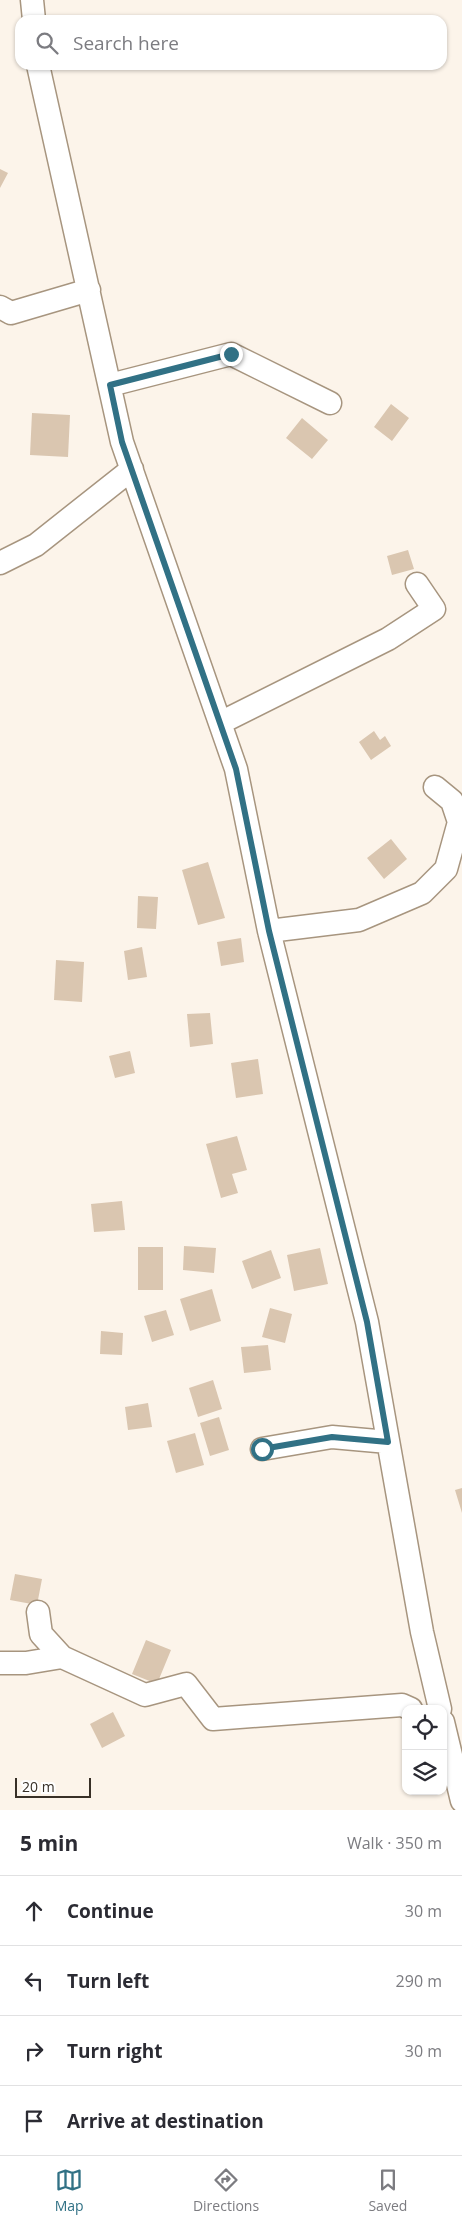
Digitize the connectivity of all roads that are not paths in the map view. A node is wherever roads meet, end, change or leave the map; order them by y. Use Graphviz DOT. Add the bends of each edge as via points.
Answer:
graph roads {
  1 [pos="32,0"];
  2 [pos="34,15"];
  3 [pos="39,70"];
  4 [pos="89,290"];
  5 [pos="0,308"];
  6 [pos="110,385"];
  7 [pos="330,403"];
  8 [pos="132,469"];
  9 [pos="0,563"];
  10 [pos="417,584"];
  11 [pos="220,723"];
  12 [pos="435,787"];
  13 [pos="269,931"];
  14 [pos="388,1442"];
  15 [pos="262,1449"];
  16 [pos="38,1612"];
  17 [pos="62,1657"];
  18 [pos="0,1663"];
  19 [pos="402,1705"];
  20 [pos="439,1705"];
  21 [pos="447,1739"];
  22 [pos="462,1801"];
  1 -- 2 [label="street"];
  3 -- 4 [label="street"];
  4 -- 5 [label="street" via="11,313"];
  4 -- 6 [label="street"];
  6 -- 7 [label="street" via="231,354"];
  6 -- 8 [label="street" via="122,442"];
  8 -- 9 [label="street" via="36,545"];
  8 -- 11 [label="street"];
  10 -- 11 [label="street" via="434,609 388,640"];
  11 -- 13 [label="street" via="236,769"];
  12 -- 13 [label="street" via="452,801 459,822 446,869 422,893 359,920"];
  13 -- 14 [label="street" via="367,1322"];
  14 -- 15 [label="street" via="332,1437"];
  14 -- 20 [label="street" via="422,1632"];
  16 -- 17 [label="street" via="41,1634"];
  17 -- 18 [label="street" via="26,1663"];
  17 -- 19 [label="street" via="145,1695 186,1684 212,1719"];
  21 -- 22 [label="street"];
}
